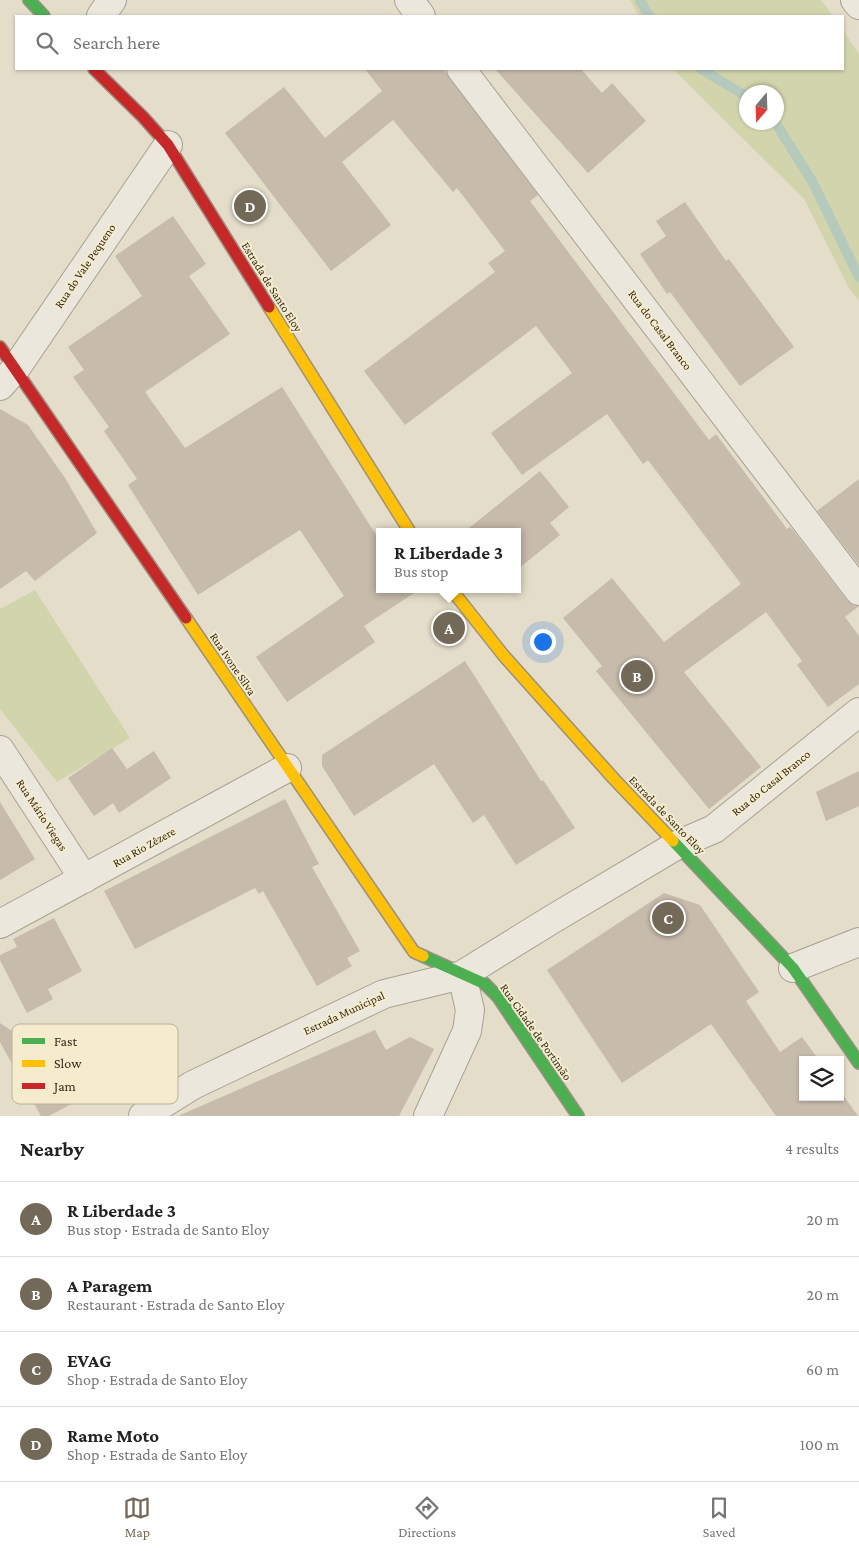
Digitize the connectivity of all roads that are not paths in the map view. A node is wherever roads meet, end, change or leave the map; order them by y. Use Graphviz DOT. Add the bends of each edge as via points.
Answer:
graph roads {
  1 [pos="29,0"];
  2 [pos="112,0"];
  3 [pos="409,0"];
  4 [pos="855,0"];
  5 [pos="859,5"];
  6 [pos="43,15"];
  7 [pos="102,15"];
  8 [pos="420,15"];
  9 [pos="95,70"];
  10 [pos="462,70"];
  11 [pos="168,145"];
  12 [pos="5,367"];
  13 [pos="407,528"];
  14 [pos="859,591"];
  15 [pos="454,593"];
  16 [pos="859,712"];
  17 [pos="0,750"];
  18 [pos="287,768"];
  19 [pos="677,845"];
  20 [pos="84,879"];
  21 [pos="0,924"];
  22 [pos="859,942"];
  23 [pos="793,968"];
  24 [pos="462,975"];
  25 [pos="859,1063"];
  26 [pos="178,1094"];
  27 [pos="162,1104"];
  28 [pos="143,1116"];
  29 [pos="428,1116"];
  30 [pos="578,1116"];
  1 -- 6 [label="main road"];
  2 -- 7 [label="street"];
  3 -- 8 [label="street"];
  4 -- 5 [label="street"];
  9 -- 11 [label="main road, Estrada de Santo Eloy"];
  10 -- 14 [label="street, Rua do Casal Branco"];
  11 -- 12 [label="street, Rua do Vale Pequeno"];
  11 -- 13 [label="main road, Estrada de Santo Eloy"];
  12 -- 18 [label="main road, Rua Ivone Silva"];
  15 -- 19 [label="main road, Estrada de Santo Eloy" via="504,656"];
  16 -- 19 [label="street, Rua do Casal Branco" via="714,829"];
  17 -- 20 [label="street, Rua Mário Viegas"];
  18 -- 20 [label="street, Rua Rio Zêzere"];
  18 -- 24 [label="main road, Rua Ivone Silva" via="414,952"];
  19 -- 23 [label="main road, Estrada de Santo Eloy"];
  19 -- 24 [label="street, Estrada Municipal"];
  20 -- 21 [label="street, Rua Rio Zêzere"];
  22 -- 23 [label="street"];
  23 -- 25 [label="main road, Estrada de Santo Eloy"];
  24 -- 26 [label="street, Estrada Municipal" via="384,994"];
  24 -- 29 [label="street" via="470,1010 467,1031"];
  24 -- 30 [label="main road, Rua Cidade de Portimão" via="485,984 498,997"];
  27 -- 28 [label="street, Estrada Municipal"];
}
